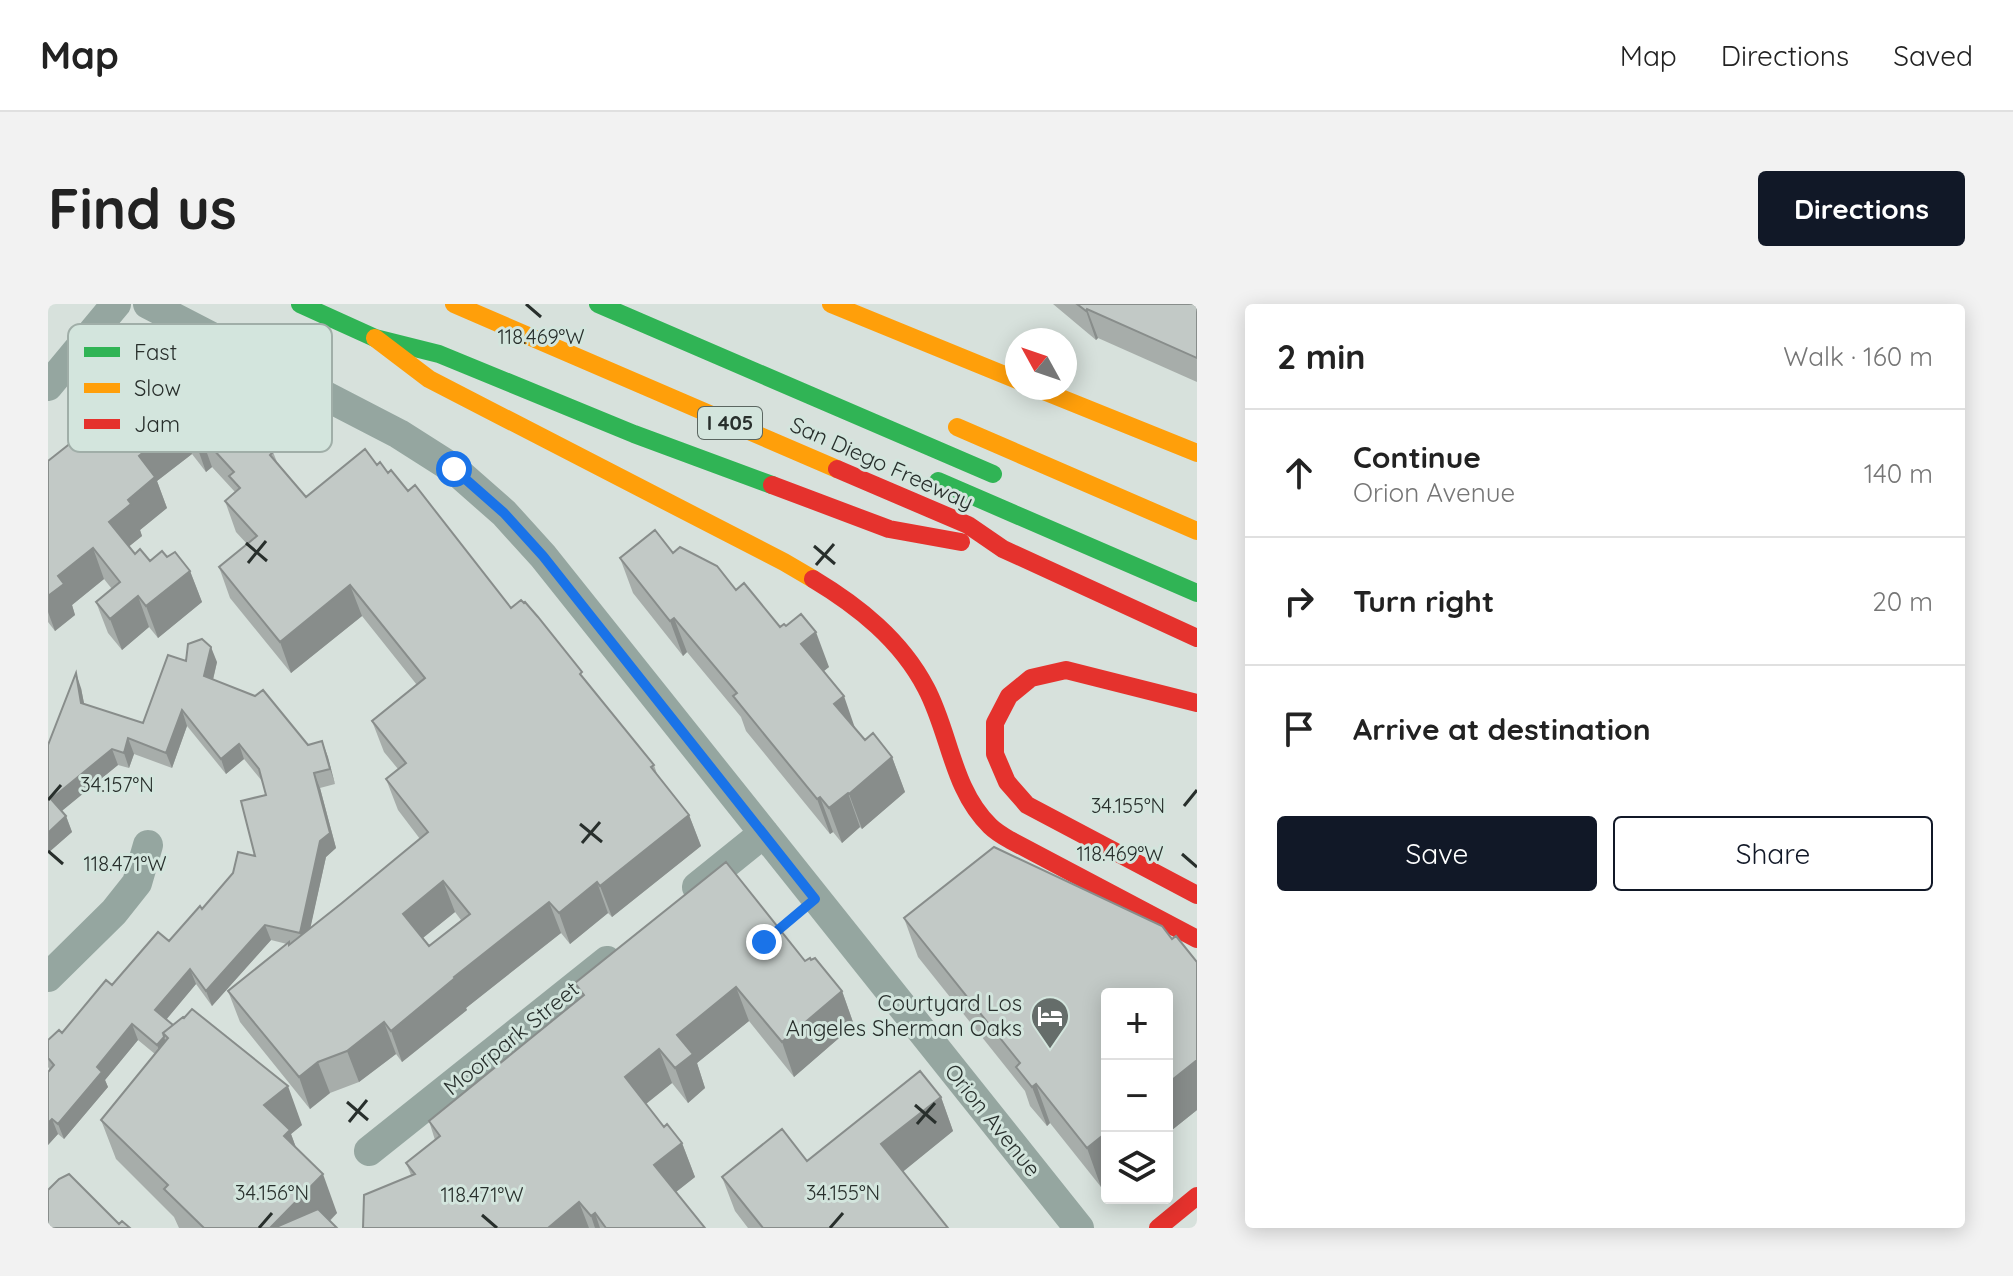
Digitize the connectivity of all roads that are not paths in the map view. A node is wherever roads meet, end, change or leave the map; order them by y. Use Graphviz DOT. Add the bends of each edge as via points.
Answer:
graph roads {
  1 [pos="116,304"];
  2 [pos="148,304"];
  3 [pos="300,304"];
  4 [pos="454,304"];
  5 [pos="598,304"];
  6 [pos="831,304"];
  7 [pos="99,324"];
  8 [pos="187,324"];
  9 [pos="375,338"];
  10 [pos="68,362"];
  11 [pos="1005,375"];
  12 [pos="48,386"];
  13 [pos="332,399"];
  14 [pos="1066,400"];
  15 [pos="938,418"];
  16 [pos="1197,453"];
  17 [pos="927,476"];
  18 [pos="1011,482"];
  19 [pos="1197,531"];
  20 [pos="1003,549"];
  21 [pos="1197,593"];
  22 [pos="1197,638"];
  23 [pos="1197,703"];
  24 [pos="764,833"];
  25 [pos="148,845"];
  26 [pos="1197,895"];
  27 [pos="679,902"];
  28 [pos="1197,939"];
  29 [pos="631,941"];
  30 [pos="48,977"];
  31 [pos="369,1151"];
  32 [pos="1197,1196"];
  33 [pos="1079,1228"];
  34 [pos="1158,1228"];
  1 -- 7 [label="street"];
  2 -- 8 [label="street, Orion Avenue"];
  3 -- 9 [label="main road"];
  4 -- 20 [label="main road, San Diego Freeway / I 405" via="968,525"];
  5 -- 18 [label="main road"];
  6 -- 11 [label="main road"];
  9 -- 20 [label="main road" via="439,354 889,529"];
  9 -- 28 [label="main road" via="429,379 784,562 857,607 888,633 926,686 959,781 990,827"];
  10 -- 12 [label="street"];
  13 -- 24 [label="street, Orion Avenue" via="454,469 504,513"];
  14 -- 16 [label="main road"];
  15 -- 19 [label="main road"];
  17 -- 21 [label="main road"];
  20 -- 22 [label="main road, San Diego Freeway / I 405"];
  23 -- 26 [label="main road" via="1066,670 1031,678 1009,696 995,723 995,754 1007,782 1027,805"];
  24 -- 27 [label="street"];
  24 -- 33 [label="street, Orion Avenue"];
  25 -- 30 [label="street" via="137,883"];
  29 -- 31 [label="street, Moorpark Street"];
  32 -- 34 [label="main road"];
}
